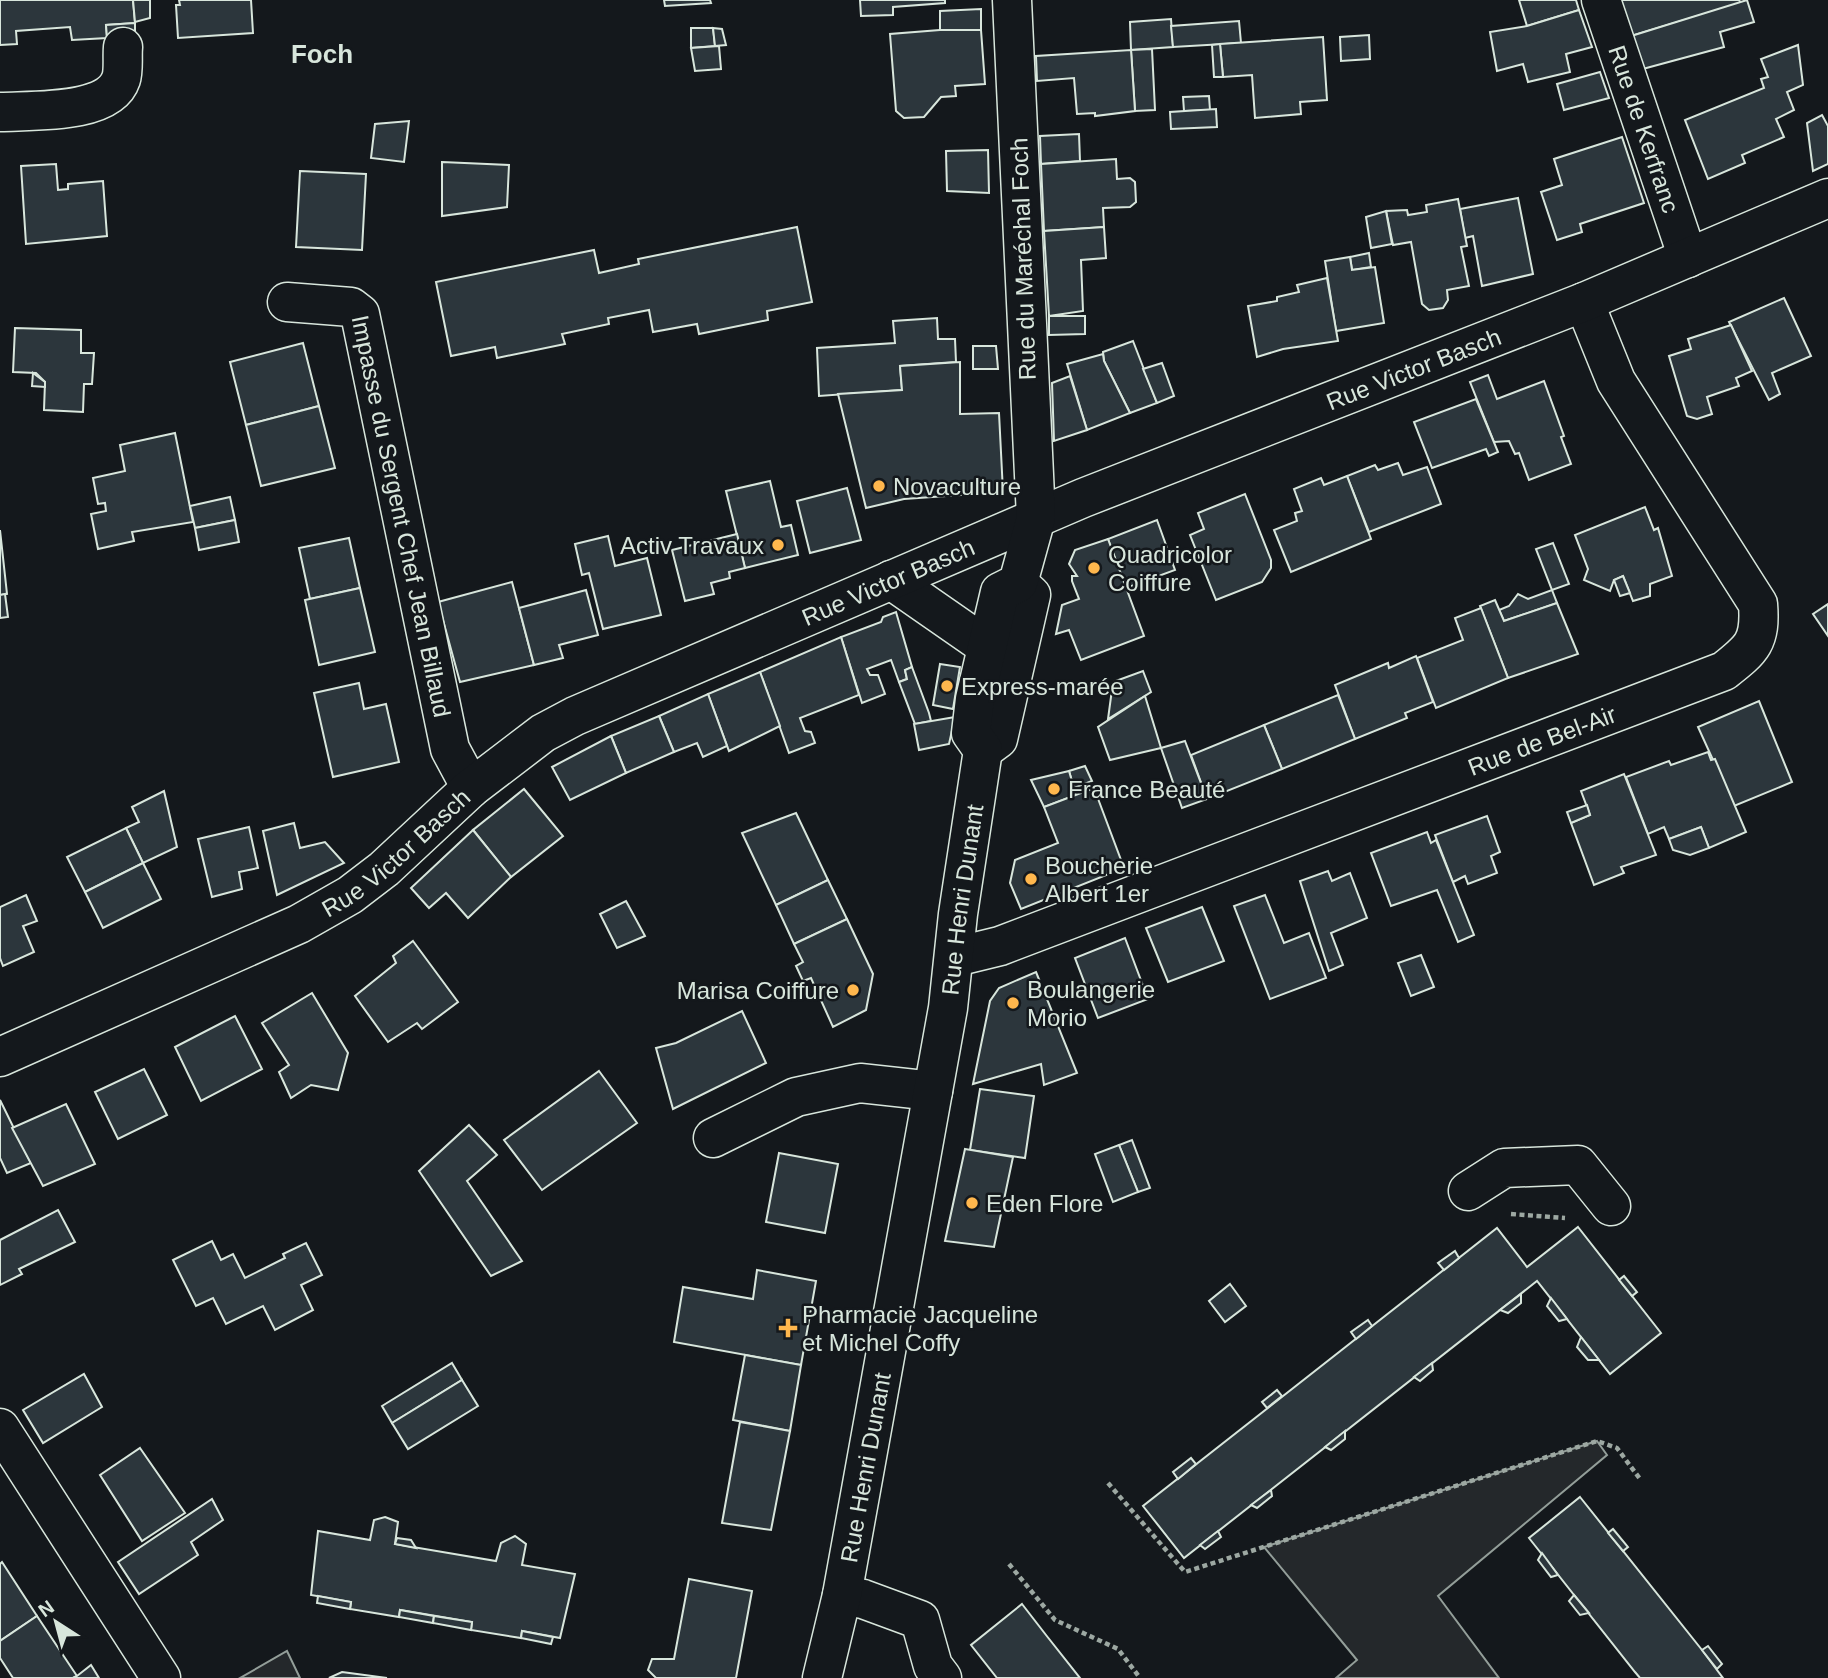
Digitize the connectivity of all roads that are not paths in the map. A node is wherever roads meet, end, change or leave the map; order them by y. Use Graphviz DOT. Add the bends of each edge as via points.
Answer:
graph roads {
  1 [pos="1012,0"];
  2 [pos="1601,0"];
  3 [pos="123,47"];
  4 [pos="0,112"];
  5 [pos="1828,198"];
  6 [pos="1688,258"];
  7 [pos="287,302"];
  8 [pos="1584,302"];
  9 [pos="1036,518"];
  10 [pos="891,580"];
  11 [pos="1018,583"];
  12 [pos="986,646"];
  13 [pos="983,750"];
  14 [pos="471,788"];
  15 [pos="955,957"];
  16 [pos="0,1057"];
  17 [pos="933,1091"];
  18 [pos="713,1138"];
  19 [pos="1468,1191"];
  20 [pos="1611,1206"];
  21 [pos="0,1427"];
  22 [pos="842,1595"];
  23 [pos="161,1678"];
  24 [pos="822,1678"];
  25 [pos="942,1678"];
  1 -- 9 [label="street, Rue du Maréchal Foch"];
  2 -- 6 [label="street, Rue de Kerfranc"];
  3 -- 4 [label="street" via="121,79 110,96 77,108"];
  5 -- 6 [label="street, Rue Victor Basch"];
  6 -- 8 [label="street, Rue Victor Basch"];
  7 -- 14 [label="street, Impasse du Sergent Chef Jean Billaud" via="351,306 360,314 450,749"];
  8 -- 9 [label="street, Rue Victor Basch"];
  8 -- 15 [label="street, Rue de Bel-Air" via="1616,381 1758,604 1760,628 1751,650 1724,671 1000,946"];
  9 -- 10 [label="street, Rue Victor Basch"];
  9 -- 11 [label="street, Rue Henri Dunant"];
  10 -- 12 [label="street"];
  10 -- 14 [label="street, Rue Victor Basch" via="575,716 543,733"];
  11 -- 12 [label="street, Rue Henri Dunant" via="1000,592"];
  11 -- 13 [label="street, Rue Henri Dunant" via="1031,595 998,739"];
  12 -- 13 [label="street, Rue Henri Dunant" via="971,733"];
  13 -- 15 [label="street, Rue Henri Dunant"];
  14 -- 16 [label="street, Rue Victor Basch" via="350,895 299,924"];
  15 -- 17 [label="street, Rue Henri Dunant"];
  17 -- 18 [label="street" via="860,1083 796,1097"];
  17 -- 22 [label="street, Rue Henri Dunant"];
  19 -- 20 [label="street" via="1504,1168 1578,1165"];
  21 -- 23 [label="street"];
  22 -- 24 [label="street, Rue Henri Dunant"];
  22 -- 25 [label="street" via="920,1620 933,1666"];
}
